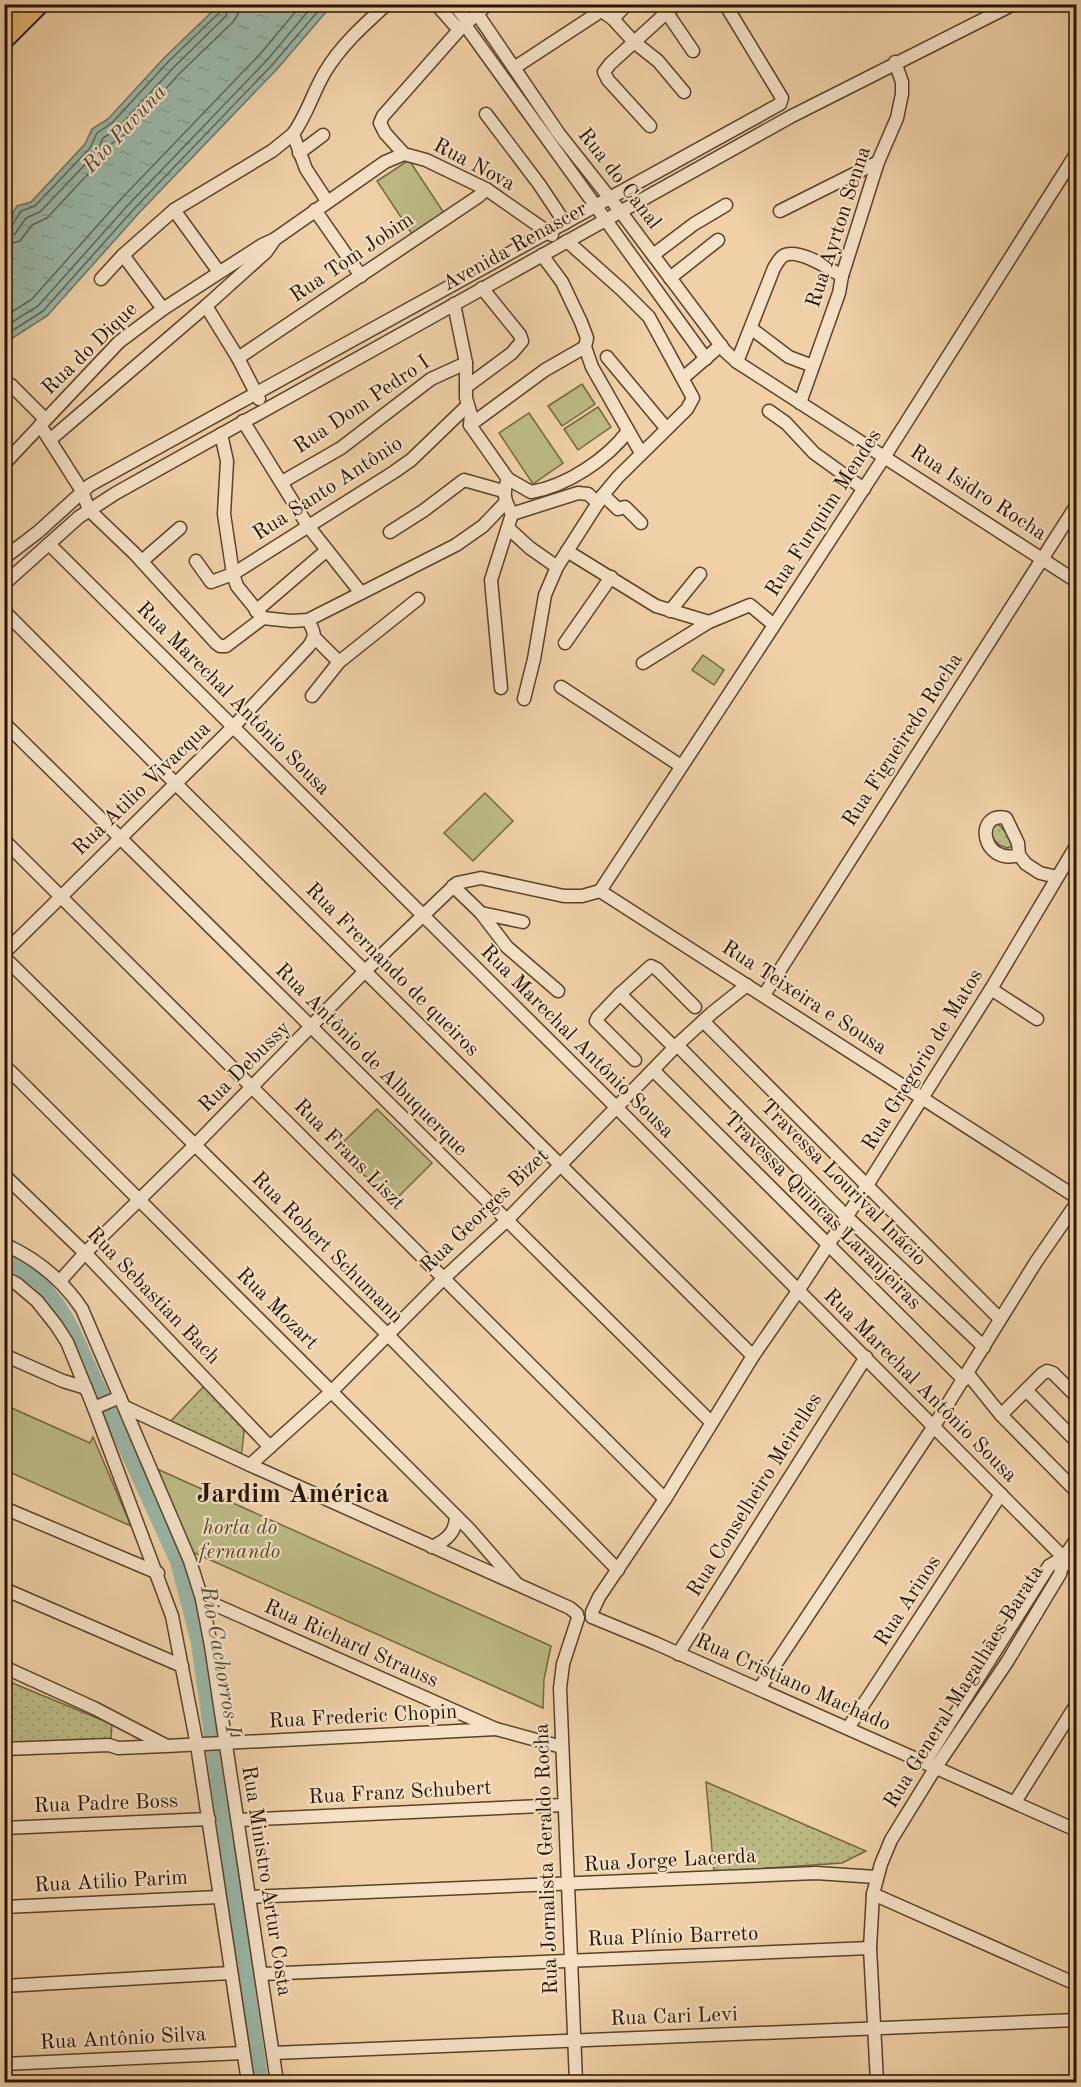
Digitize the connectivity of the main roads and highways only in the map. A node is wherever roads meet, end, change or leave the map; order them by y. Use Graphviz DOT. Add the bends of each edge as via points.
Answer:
graph roads {
  1 [pos="19,4"];
  2 [pos="41,4"];
  3 [pos="4,19"];
  4 [pos="4,41"];
  1 -- 3 [label="highway"];
  2 -- 4 [label="highway"];
}
